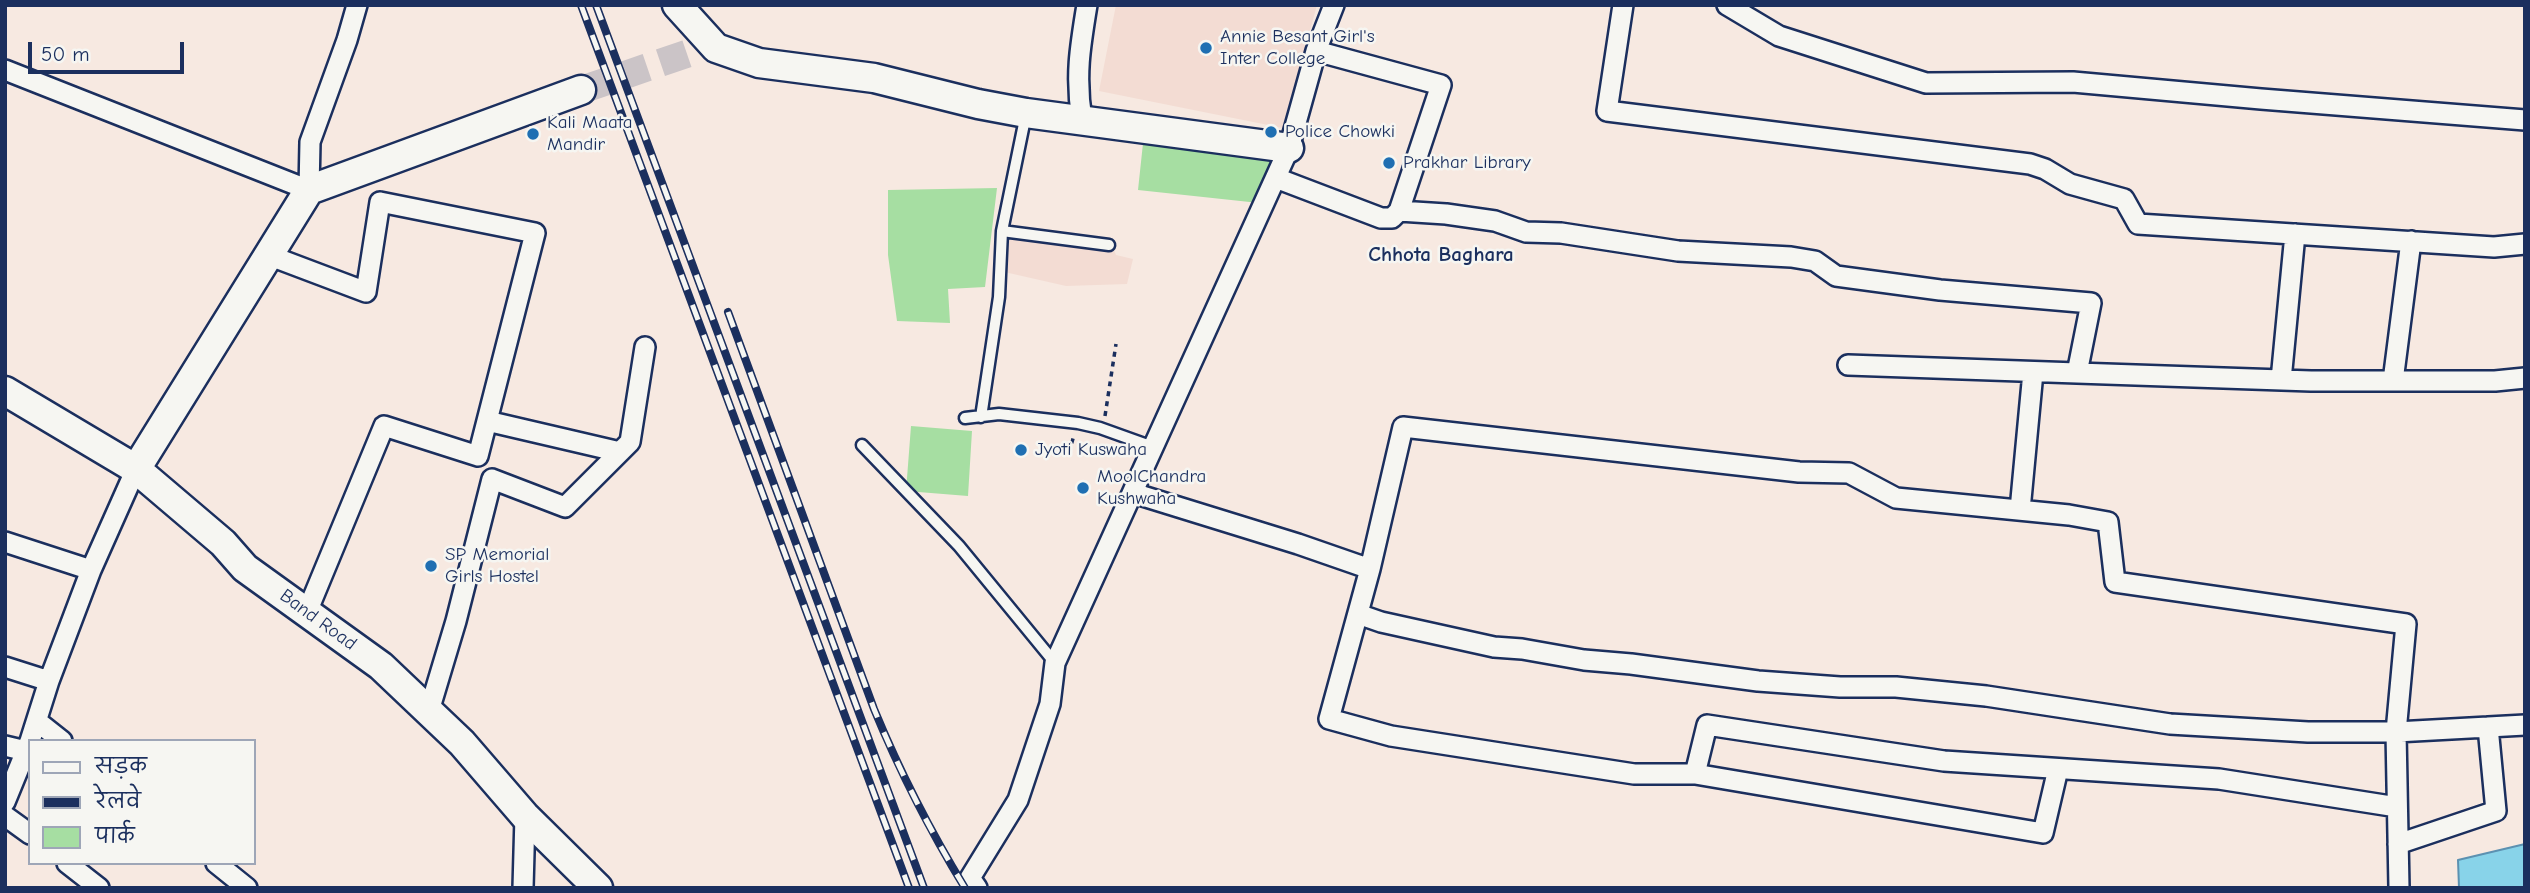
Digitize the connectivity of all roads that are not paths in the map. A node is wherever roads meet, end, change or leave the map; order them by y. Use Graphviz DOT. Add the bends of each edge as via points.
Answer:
graph roads {
  1 [pos="357,5"];
  2 [pos="677,5"];
  3 [pos="1087,5"];
  4 [pos="1334,5"];
  5 [pos="1623,5"];
  6 [pos="1727,5"];
  7 [pos="1316,51"];
  8 [pos="690,52"];
  9 [pos="759,63"];
  10 [pos="5,70"];
  11 [pos="581,90"];
  12 [pos="1026,113"];
  13 [pos="1082,120"];
  14 [pos="2525,120"];
  15 [pos="1289,148"];
  16 [pos="1276,178"];
  17 [pos="309,190"];
  18 [pos="1399,211"];
  19 [pos="1002,231"];
  20 [pos="2295,234"];
  21 [pos="2411,241"];
  22 [pos="2525,244"];
  23 [pos="1109,245"];
  24 [pos="268,255"];
  25 [pos="645,347"];
  26 [pos="1848,365"];
  27 [pos="2033,372"];
  28 [pos="2077,373"];
  29 [pos="2525,378"];
  30 [pos="2281,380"];
  31 [pos="2393,381"];
  32 [pos="5,391"];
  33 [pos="965,418"];
  34 [pos="982,418"];
  35 [pos="487,421"];
  36 [pos="862,445"];
  37 [pos="1153,447"];
  38 [pos="620,452"];
  39 [pos="136,469"];
  40 [pos="1133,493"];
  41 [pos="2020,510"];
  42 [pos="5,542"];
  43 [pos="1370,569"];
  44 [pos="91,570"];
  45 [pos="307,612"];
  46 [pos="1358,614"];
  47 [pos="1055,663"];
  48 [pos="5,667"];
  49 [pos="49,681"];
  50 [pos="429,711"];
  51 [pos="38,722"];
  52 [pos="2525,726"];
  53 [pos="2488,727"];
  54 [pos="2396,732"];
  55 [pos="30,739"];
  56 [pos="59,739"];
  57 [pos="28,744"];
  58 [pos="5,746"];
  59 [pos="2057,769"];
  60 [pos="1695,774"];
  61 [pos="5,802"];
  62 [pos="2397,807"];
  63 [pos="5,816"];
  64 [pos="525,816"];
  65 [pos="28,833"];
  66 [pos="2398,845"];
  67 [pos="70,865"];
  68 [pos="218,865"];
  69 [pos="99,888"];
  70 [pos="247,888"];
  71 [pos="523,888"];
  72 [pos="598,888"];
  73 [pos="976,888"];
  74 [pos="2399,888"];
  1 -- 17 [label="street" via="310,142"];
  2 -- 9 [label="street" via="716,48"];
  3 -- 13 [label="street" via="1078,59"];
  4 -- 7 [label="street"];
  5 -- 20 [label="street" via="1607,111 2030,164 2070,184 2124,199 2138,224"];
  6 -- 14 [label="street" via="1779,36 1926,83 2073,82"];
  7 -- 15 [label="street"];
  7 -- 18 [label="street" via="1441,85"];
  8 -- 9 [label="street"];
  9 -- 12 [label="street" via="874,78"];
  10 -- 17 [label="street"];
  11 -- 17 [label="street"];
  12 -- 13 [label="street"];
  12 -- 19 [label="lane"];
  13 -- 15 [label="street"];
  15 -- 16 [label="street"];
  16 -- 18 [label="street" via="1381,218 1392,218"];
  16 -- 37 [label="street"];
  17 -- 24 [label="street"];
  18 -- 28 [label="street" via="1471,217 1526,232 1678,251 1791,257 1815,261 1836,276 1940,290 2091,303"];
  19 -- 23 [label="lane"];
  19 -- 34 [label="lane" via="999,297"];
  20 -- 21 [label="street"];
  20 -- 30 [label="street"];
  21 -- 22 [label="street" via="2494,247"];
  21 -- 31 [label="street"];
  24 -- 35 [label="street" via="366,292 380,202 535,233"];
  24 -- 39 [label="street"];
  25 -- 38 [label="street" via="630,442"];
  26 -- 27 [label="street"];
  27 -- 28 [label="street"];
  27 -- 41 [label="street"];
  28 -- 30 [label="street"];
  29 -- 31 [label="street"];
  30 -- 31 [label="street"];
  32 -- 39 [label="street, Band Road"];
  33 -- 34 [label="lane"];
  34 -- 37 [label="lane" via="999,414 1078,423"];
  35 -- 38 [label="street"];
  35 -- 45 [label="street" via="478,456 384,426"];
  36 -- 47 [label="lane" via="958,546"];
  37 -- 40 [label="street"];
  38 -- 50 [label="street" via="565,507 492,479"];
  39 -- 44 [label="street"];
  39 -- 45 [label="street, Band Road" via="223,543 245,568"];
  40 -- 43 [label="street"];
  40 -- 47 [label="street"];
  41 -- 43 [label="street" via="1896,498 1849,473 1799,472 1404,427"];
  41 -- 54 [label="street" via="2108,523 2115,582 2406,624"];
  42 -- 44 [label="street"];
  43 -- 46 [label="street"];
  44 -- 49 [label="street"];
  45 -- 50 [label="street, Band Road" via="381,666"];
  46 -- 54 [label="street" via="1494,647 1758,681 1986,696 2170,724"];
  46 -- 60 [label="street" via="1329,719 1391,736 1634,774"];
  47 -- 73 [label="street" via="1050,704 1018,800 970,878"];
  48 -- 49 [label="street"];
  49 -- 51 [label="street"];
  50 -- 64 [label="street, Band Road"];
  51 -- 55 [label="street"];
  51 -- 56 [label="street"];
  52 -- 53 [label="street"];
  53 -- 54 [label="street"];
  53 -- 66 [label="street" via="2496,811"];
  54 -- 62 [label="street"];
  57 -- 58 [label="street"];
  57 -- 61 [label="street"];
  59 -- 60 [label="street" via="1944,761 1707,725"];
  59 -- 60 [label="street" via="2043,833"];
  59 -- 62 [label="street" via="2219,779"];
  62 -- 66 [label="street"];
  63 -- 65 [label="street"];
  64 -- 71 [label="street"];
  64 -- 72 [label="street, Band Road"];
  66 -- 74 [label="street"];
  67 -- 69 [label="street"];
  68 -- 70 [label="street"];
}
